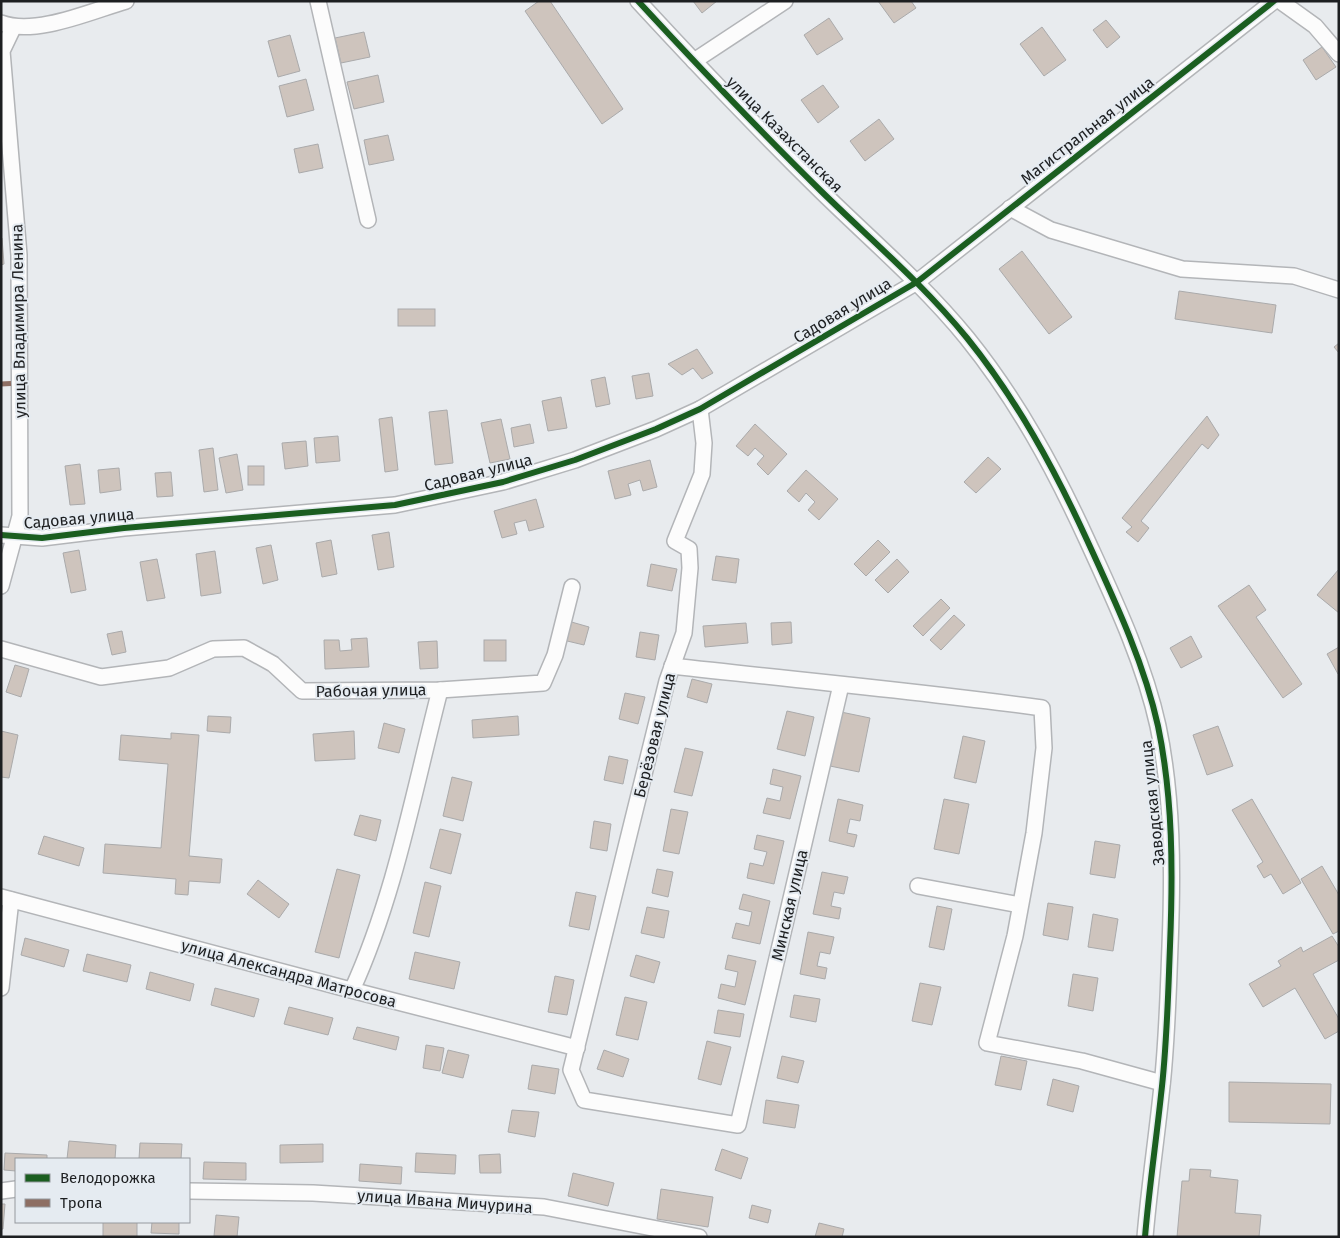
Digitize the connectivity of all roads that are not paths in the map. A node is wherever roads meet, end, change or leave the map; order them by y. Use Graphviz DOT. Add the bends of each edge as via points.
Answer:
graph roads {
  1 [pos="126,1"];
  2 [pos="318,1"];
  3 [pos="638,1"];
  4 [pos="785,1"];
  5 [pos="1274,1"];
  6 [pos="1280,1"];
  7 [pos="7,25"];
  8 [pos="1339,54"];
  9 [pos="694,61"];
  10 [pos="1010,208"];
  11 [pos="8,213"];
  12 [pos="368,220"];
  13 [pos="917,282"];
  14 [pos="1339,290"];
  15 [pos="700,409"];
  16 [pos="8,536"];
  17 [pos="1,586"];
  18 [pos="572,587"];
  19 [pos="1,649"];
  20 [pos="672,666"];
  21 [pos="841,685"];
  22 [pos="440,690"];
  23 [pos="918,886"];
  24 [pos="6,898"];
  25 [pos="1020,905"];
  26 [pos="1,988"];
  27 [pos="352,990"];
  28 [pos="577,1048"];
  29 [pos="572,1070"];
  30 [pos="1162,1083"];
  31 [pos="15,1189"];
  32 [pos="1,1191"];
  33 [pos="190,1191"];
  34 [pos="699,1237"];
  35 [pos="1144,1237"];
  1 -- 7 [label="street" via="45,25"];
  2 -- 12 [label="street"];
  3 -- 9 [label="street, улица Казахстанская"];
  4 -- 9 [label="street"];
  5 -- 10 [label="street, Магистральная улица"];
  6 -- 8 [label="street" via="1315,26"];
  7 -- 11 [label="street, улица Владимира Ленина" via="2,51"];
  9 -- 13 [label="street, улица Казахстанская" via="809,179"];
  10 -- 13 [label="street, Магистральная улица"];
  10 -- 14 [label="street" via="1051,230 1182,269 1294,276"];
  11 -- 16 [label="street, улица Владимира Ленина" via="19,255 20,516"];
  13 -- 15 [label="street, Садовая улица"];
  13 -- 30 [label="street, Заводская улица" via="966,337 1035,436 1097,561 1143,674 1164,761 1172,836 1173,886"];
  15 -- 16 [label="street, Садовая улица" via="576,460 434,498 395,505 42,538"];
  15 -- 20 [label="street, Берёзовая улица" via="704,443 702,474 675,542 689,549 690,568 684,633"];
  16 -- 17 [label="street, улица Владимира Ленина"];
  18 -- 22 [label="street, Рабочая улица" via="557,648 543,683"];
  19 -- 22 [label="street, Рабочая улица" via="100,677 169,668 214,648 244,648 273,664 302,691"];
  20 -- 21 [label="street"];
  20 -- 28 [label="street, Берёзовая улица"];
  21 -- 25 [label="street" via="922,691 1042,708 1043,757 1034,832"];
  21 -- 29 [label="street, Минская улица" via="738,1125 584,1100"];
  22 -- 27 [label="street" via="386,897 371,947"];
  23 -- 25 [label="street"];
  24 -- 26 [label="street"];
  24 -- 27 [label="street, улица Александра Матросова"];
  25 -- 30 [label="street" via="987,1043 1082,1061"];
  27 -- 28 [label="street, улица Александра Матросова"];
  28 -- 29 [label="street, Берёзовая улица"];
  30 -- 35 [label="street, Заводская улица"];
  31 -- 32 [label="street"];
  33 -- 34 [label="street, улица Ивана Мичурина" via="313,1193 544,1207"];
}
